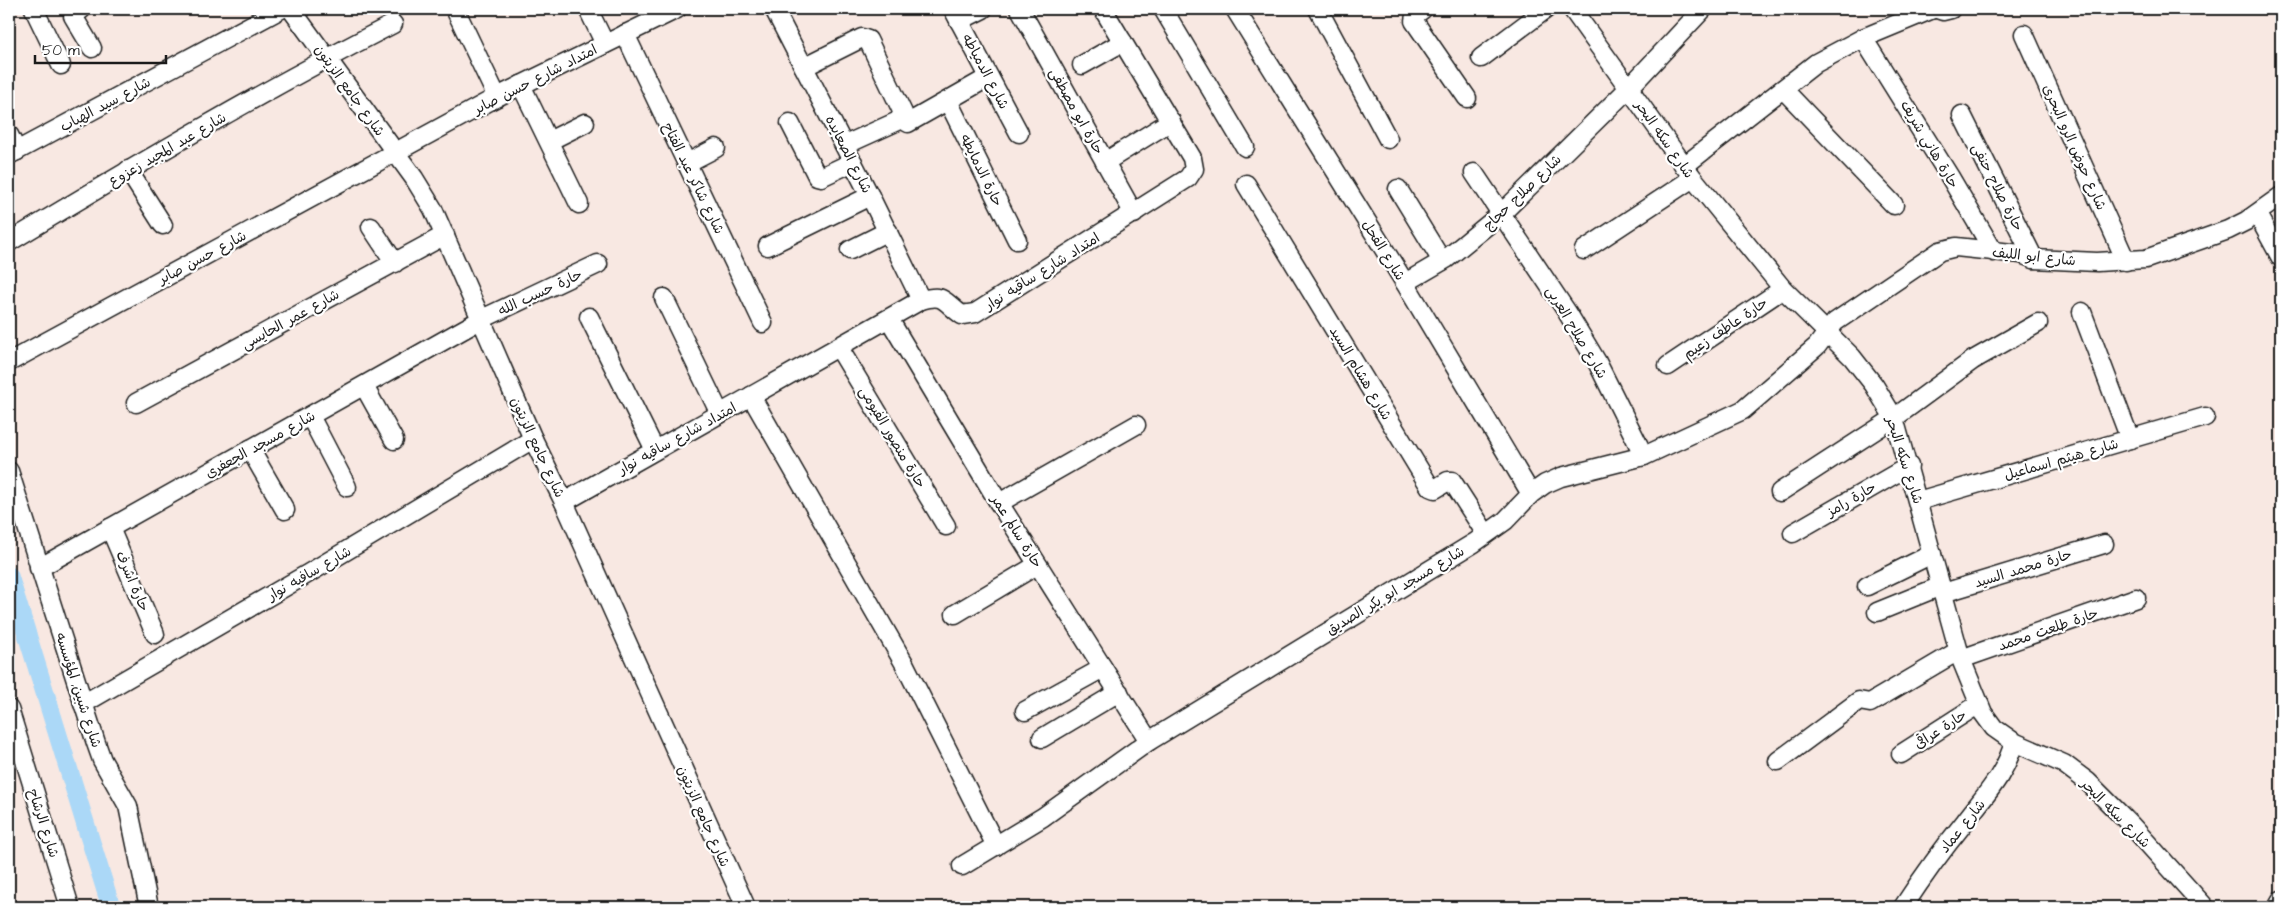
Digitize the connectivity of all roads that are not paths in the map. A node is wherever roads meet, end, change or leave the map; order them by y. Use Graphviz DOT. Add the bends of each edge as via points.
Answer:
graph roads {
  1 [pos="34,9"];
  2 [pos="82,9"];
  3 [pos="281,9"];
  4 [pos="291,9"];
  5 [pos="455,9"];
  6 [pos="588,9"];
  7 [pos="677,9"];
  8 [pos="774,9"];
  9 [pos="983,9"];
  10 [pos="1020,9"];
  11 [pos="1103,9"];
  12 [pos="1163,9"];
  13 [pos="1235,9"];
  14 [pos="1318,9"];
  15 [pos="1423,9"];
  16 [pos="1546,9"];
  17 [pos="1572,9"];
  18 [pos="1703,9"];
  19 [pos="1933,9"];
  20 [pos="1937,9"];
  21 [pos="1951,9"];
  22 [pos="956,15"];
  23 [pos="393,24"];
  24 [pos="625,34"];
  25 [pos="2024,34"];
  26 [pos="1863,38"];
  27 [pos="1123,42"];
  28 [pos="605,44"];
  29 [pos="92,48"];
  30 [pos="326,58"];
  31 [pos="1481,58"];
  32 [pos="61,65"];
  33 [pos="1082,65"];
  34 [pos="804,67"];
  35 [pos="989,77"];
  36 [pos="521,85"];
  37 [pos="1629,88"];
  38 [pos="1783,89"];
  39 [pos="496,97"];
  40 [pos="1466,98"];
  41 [pos="948,101"];
  42 [pos="1962,115"];
  43 [pos="1171,121"];
  44 [pos="585,123"];
  45 [pos="790,123"];
  46 [pos="908,123"];
  47 [pos="1019,133"];
  48 [pos="9,135"];
  49 [pos="1388,139"];
  50 [pos="549,141"];
  51 [pos="845,145"];
  52 [pos="1245,146"];
  53 [pos="716,148"];
  54 [pos="13,153"];
  55 [pos="396,153"];
  56 [pos="853,162"];
  57 [pos="1105,162"];
  58 [pos="687,163"];
  59 [pos="128,170"];
  60 [pos="1689,172"];
  61 [pos="1474,173"];
  62 [pos="1246,184"];
  63 [pos="1398,189"];
  64 [pos="870,196"];
  65 [pos="2281,196"];
  66 [pos="579,204"];
  67 [pos="1894,205"];
  68 [pos="1134,214"];
  69 [pos="1502,214"];
  70 [pos="2257,214"];
  71 [pos="163,225"];
  72 [pos="371,227"];
  73 [pos="888,232"];
  74 [pos="445,235"];
  75 [pos="1017,240"];
  76 [pos="9,242"];
  77 [pos="768,246"];
  78 [pos="850,250"];
  79 [pos="1584,250"];
  80 [pos="1994,252"];
  81 [pos="2281,258"];
  82 [pos="2034,259"];
  83 [pos="1442,261"];
  84 [pos="2126,261"];
  85 [pos="395,263"];
  86 [pos="598,264"];
  87 [pos="1405,283"];
  88 [pos="1783,289"];
  89 [pos="664,298"];
  90 [pos="921,300"];
  91 [pos="2082,312"];
  92 [pos="589,317"];
  93 [pos="888,319"];
  94 [pos="482,320"];
  95 [pos="763,323"];
  96 [pos="2038,323"];
  97 [pos="1827,331"];
  98 [pos="839,348"];
  99 [pos="9,362"];
  100 [pos="1668,366"];
  101 [pos="364,386"];
  102 [pos="751,396"];
  103 [pos="136,404"];
  104 [pos="720,414"];
  105 [pos="310,416"];
  106 [pos="2205,417"];
  107 [pos="1894,418"];
  108 [pos="1136,425"];
  109 [pos="533,439"];
  110 [pos="2130,439"];
  111 [pos="394,440"];
  112 [pos="250,450"];
  113 [pos="656,450"];
  114 [pos="1644,456"];
  115 [pos="1909,466"];
  116 [pos="9,471"];
  117 [pos="347,486"];
  118 [pos="1780,492"];
  119 [pos="1531,494"];
  120 [pos="1918,501"];
  121 [pos="564,502"];
  122 [pos="999,503"];
  123 [pos="285,510"];
  124 [pos="946,526"];
  125 [pos="110,528"];
  126 [pos="1794,533"];
  127 [pos="1486,534"];
  128 [pos="2104,544"];
  129 [pos="1932,554"];
  130 [pos="1037,565"];
  131 [pos="39,568"];
  132 [pos="1867,586"];
  133 [pos="1942,589"];
  134 [pos="2136,598"];
  135 [pos="1877,612"];
  136 [pos="955,614"];
  137 [pos="155,634"];
  138 [pos="1960,655"];
  139 [pos="1104,668"];
  140 [pos="1118,692"];
  141 [pos="83,704"];
  142 [pos="1979,704"];
  143 [pos="9,709"];
  144 [pos="1026,711"];
  145 [pos="1042,738"];
  146 [pos="1149,741"];
  147 [pos="2014,742"];
  148 [pos="1901,754"];
  149 [pos="1778,761"];
  150 [pos="996,846"];
  151 [pos="962,866"];
  152 [pos="2281,900"];
  153 [pos="70,907"];
  154 [pos="150,907"];
  155 [pos="746,907"];
  156 [pos="1903,907"];
  157 [pos="2205,907"];
  158 [pos="2277,907"];
  1 -- 32 [label="street"];
  2 -- 29 [label="street" via="73,16"];
  3 -- 54 [label="street, شارع سيد الهباب"];
  4 -- 30 [label="street, شارع جامع الزيتون"];
  5 -- 39 [label="street"];
  6 -- 28 [label="street"];
  7 -- 24 [label="street, امتداد شارع حسن صابر"];
  8 -- 34 [label="street, شارع الصعايده"];
  9 -- 22 [label="street"];
  10 -- 57 [label="street, حارة ابو مصطفى"];
  11 -- 27 [label="street, امتداد شارع ساقيه نوار"];
  12 -- 52 [label="street"];
  13 -- 87 [label="street, شارع الفحل"];
  14 -- 49 [label="street"];
  15 -- 40 [label="street" via="1414,15 1414,21"];
  16 -- 31 [label="street"];
  17 -- 37 [label="street, شارع سكه البحر"];
  18 -- 37 [label="street, شارع صلاح حجاج"];
  19 -- 26 [label="street"];
  20 -- 21 [label="street"];
  22 -- 35 [label="street, شارع الدمياطه"];
  23 -- 30 [label="street, شارع عبد المجيد زعزوع"];
  24 -- 28 [label="street, امتداد شارع حسن صابر"];
  24 -- 58 [label="street, شارع شاكر عبد الفتاح"];
  25 -- 84 [label="street, شارع حوض الرو البحرى"];
  26 -- 38 [label="street" via="1816,63"];
  26 -- 80 [label="street, حارة هاني شريف"];
  27 -- 33 [label="street"];
  27 -- 43 [label="street, امتداد شارع ساقيه نوار"];
  28 -- 36 [label="street, امتداد شارع حسن صابر"];
  30 -- 55 [label="street, شارع جامع الزيتون"];
  30 -- 59 [label="street, شارع عبد المجيد زعزوع"];
  34 -- 51 [label="street, شارع الصعايده"];
  34 -- 51 [label="street" via="862,38 868,40 902,113 898,121"];
  35 -- 41 [label="street"];
  35 -- 47 [label="street, شارع الدمياطه"];
  36 -- 39 [label="street, امتداد شارع حسن صابر"];
  36 -- 50 [label="street"];
  37 -- 60 [label="street, شارع سكه البحر"];
  37 -- 69 [label="street, شارع صلاح حجاج"];
  38 -- 60 [label="street"];
  38 -- 67 [label="street"];
  39 -- 55 [label="street, امتداد شارع حسن صابر"];
  41 -- 46 [label="street"];
  41 -- 75 [label="street, حارة الدمايطه"];
  42 -- 82 [label="street, حارة صلاح حنفى"];
  43 -- 57 [label="street"];
  43 -- 68 [label="street, امتداد شارع ساقيه نوار" via="1192,158 1194,169 1188,178"];
  44 -- 50 [label="street"];
  45 -- 56 [label="street" via="817,176"];
  48 -- 54 [label="street"];
  50 -- 66 [label="street"];
  51 -- 56 [label="street, شارع الصعايده"];
  53 -- 58 [label="street"];
  55 -- 74 [label="street, شارع جامع الزيتون" via="433,209"];
  55 -- 99 [label="street, شارع حسن صابر"];
  56 -- 64 [label="street, شارع الصعايده"];
  57 -- 68 [label="street, حارة ابو مصطفى"];
  58 -- 95 [label="street, شارع شاكر عبد الفتاح"];
  59 -- 71 [label="street"];
  59 -- 76 [label="street, شارع عبد المجيد زعزوع"];
  60 -- 79 [label="street"];
  60 -- 88 [label="street, شارع سكه البحر"];
  61 -- 69 [label="street, شارع صلاح العربى"];
  62 -- 127 [label="street, شارع هشام السيد" via="1430,487 1435,490 1452,481"];
  63 -- 83 [label="street"];
  64 -- 73 [label="street, شارع الصعايده"];
  64 -- 77 [label="street"];
  65 -- 70 [label="street, شارع ابو الليف"];
  68 -- 90 [label="street, امتداد شارع ساقيه نوار" via="975,313 962,315 942,298"];
  69 -- 83 [label="street, شارع صلاح حجاج"];
  69 -- 114 [label="street, شارع صلاح العربى" via="1572,320"];
  70 -- 81 [label="street"];
  70 -- 84 [label="street, شارع ابو الليف" via="2228,230 2156,257"];
  72 -- 85 [label="street"];
  73 -- 78 [label="street"];
  73 -- 90 [label="street, شارع الصعايده"];
  74 -- 85 [label="street, شارع عمر الحايسى"];
  74 -- 94 [label="street, شارع جامع الزيتون"];
  80 -- 82 [label="street, شارع ابو الليف" via="2021,254"];
  80 -- 97 [label="street, شارع ابو الليف" via="1956,248 1940,251 1835,322"];
  82 -- 84 [label="street, شارع ابو الليف"];
  83 -- 87 [label="street, شارع صلاح حجاج"];
  85 -- 103 [label="street, شارع عمر الحايسى"];
  86 -- 94 [label="street, حارة حسب الله"];
  87 -- 119 [label="street, شارع الفحل"];
  88 -- 97 [label="street, شارع سكه البحر"];
  88 -- 100 [label="street, حارة عاطف زعيم"];
  89 -- 104 [label="street"];
  90 -- 93 [label="street, امتداد شارع ساقيه نوار"];
  91 -- 110 [label="street"];
  92 -- 113 [label="street"];
  93 -- 98 [label="street, امتداد شارع ساقيه نوار"];
  93 -- 122 [label="street, حارة سالم عمر"];
  94 -- 101 [label="street, شارع مسجد الجعفرى"];
  94 -- 109 [label="street, شارع جامع الزيتون"];
  96 -- 107 [label="street" via="1973,360"];
  97 -- 107 [label="street, شارع سكه البحر" via="1874,385"];
  97 -- 114 [label="street, شارع مسجد ابو بكر الصديق" via="1817,346 1743,410"];
  98 -- 102 [label="street, امتداد شارع ساقيه نوار"];
  98 -- 124 [label="street, حارة منصور الفيومى"];
  101 -- 105 [label="street, شارع مسجد الجعفرى"];
  101 -- 111 [label="street"];
  102 -- 104 [label="street, امتداد شارع ساقيه نوار"];
  102 -- 150 [label="street" via="904,663"];
  104 -- 113 [label="street, امتداد شارع ساقيه نوار"];
  105 -- 112 [label="street, شارع مسجد الجعفرى"];
  105 -- 117 [label="street"];
  106 -- 110 [label="street, شارع هيثم اسماعيل"];
  107 -- 115 [label="street, شارع سكه البحر"];
  107 -- 118 [label="street"];
  108 -- 122 [label="street"];
  109 -- 121 [label="street, شارع جامع الزيتون"];
  109 -- 141 [label="street, شارع سافيه نوار"];
  110 -- 120 [label="street, شارع هيثم اسماعيل"];
  112 -- 123 [label="street"];
  112 -- 125 [label="street, شارع مسجد الجعفرى"];
  113 -- 121 [label="street, امتداد شارع ساقيه نوار"];
  114 -- 119 [label="street, شارع مسجد ابو بكر الصديق" via="1561,477"];
  115 -- 120 [label="street, شارع سكه البحر"];
  115 -- 126 [label="street, حارة رامز"];
  116 -- 131 [label="street, شارع شبين, المؤسسه"];
  119 -- 127 [label="street, شارع مسجد ابو بكر الصديق"];
  120 -- 129 [label="street, شارع سكه البحر"];
  121 -- 155 [label="street, شارع جامع الزيتون"];
  122 -- 130 [label="street, حارة سالم عمر"];
  125 -- 131 [label="street, شارع مسجد الجعفرى"];
  125 -- 137 [label="street, حارة اشرف"];
  127 -- 146 [label="street, شارع مسجد ابو بكر الصديق"];
  128 -- 133 [label="street, حارة محمد السيد"];
  129 -- 132 [label="street"];
  129 -- 133 [label="street, شارع سكه البحر"];
  130 -- 136 [label="street"];
  130 -- 139 [label="street, حارة سالم عمر"];
  131 -- 141 [label="street, شارع شبين, المؤسسه"];
  133 -- 135 [label="street, حارة محمد السيد"];
  133 -- 138 [label="street, شارع سكه البحر"];
  134 -- 138 [label="street, حارة طلعت محمد"];
  138 -- 142 [label="street, شارع سكه البحر"];
  138 -- 149 [label="street, حارة طلعت محمد" via="1872,702 1859,701"];
  139 -- 140 [label="street, حارة سالم عمر"];
  139 -- 144 [label="street"];
  140 -- 145 [label="street"];
  140 -- 146 [label="street, حارة سالم عمر"];
  141 -- 154 [label="street, شارع شبين, المؤسسه" via="102,760 128,806"];
  142 -- 147 [label="street, شارع سكه البحر" via="1994,728"];
  142 -- 148 [label="street, حارة عراقى"];
  143 -- 153 [label="street, شارع الرشاح"];
  146 -- 150 [label="street, شارع مسجد ابو بكر الصديق" via="1043,817"];
  147 -- 156 [label="street, شارع عماد" via="1994,786 1939,854"];
  147 -- 157 [label="street, شارع سكه البحر" via="2064,764 2088,782 2132,825"];
  150 -- 151 [label="street, شارع مسجد ابو بكر الصديق"];
  152 -- 158 [label="street"];
}
